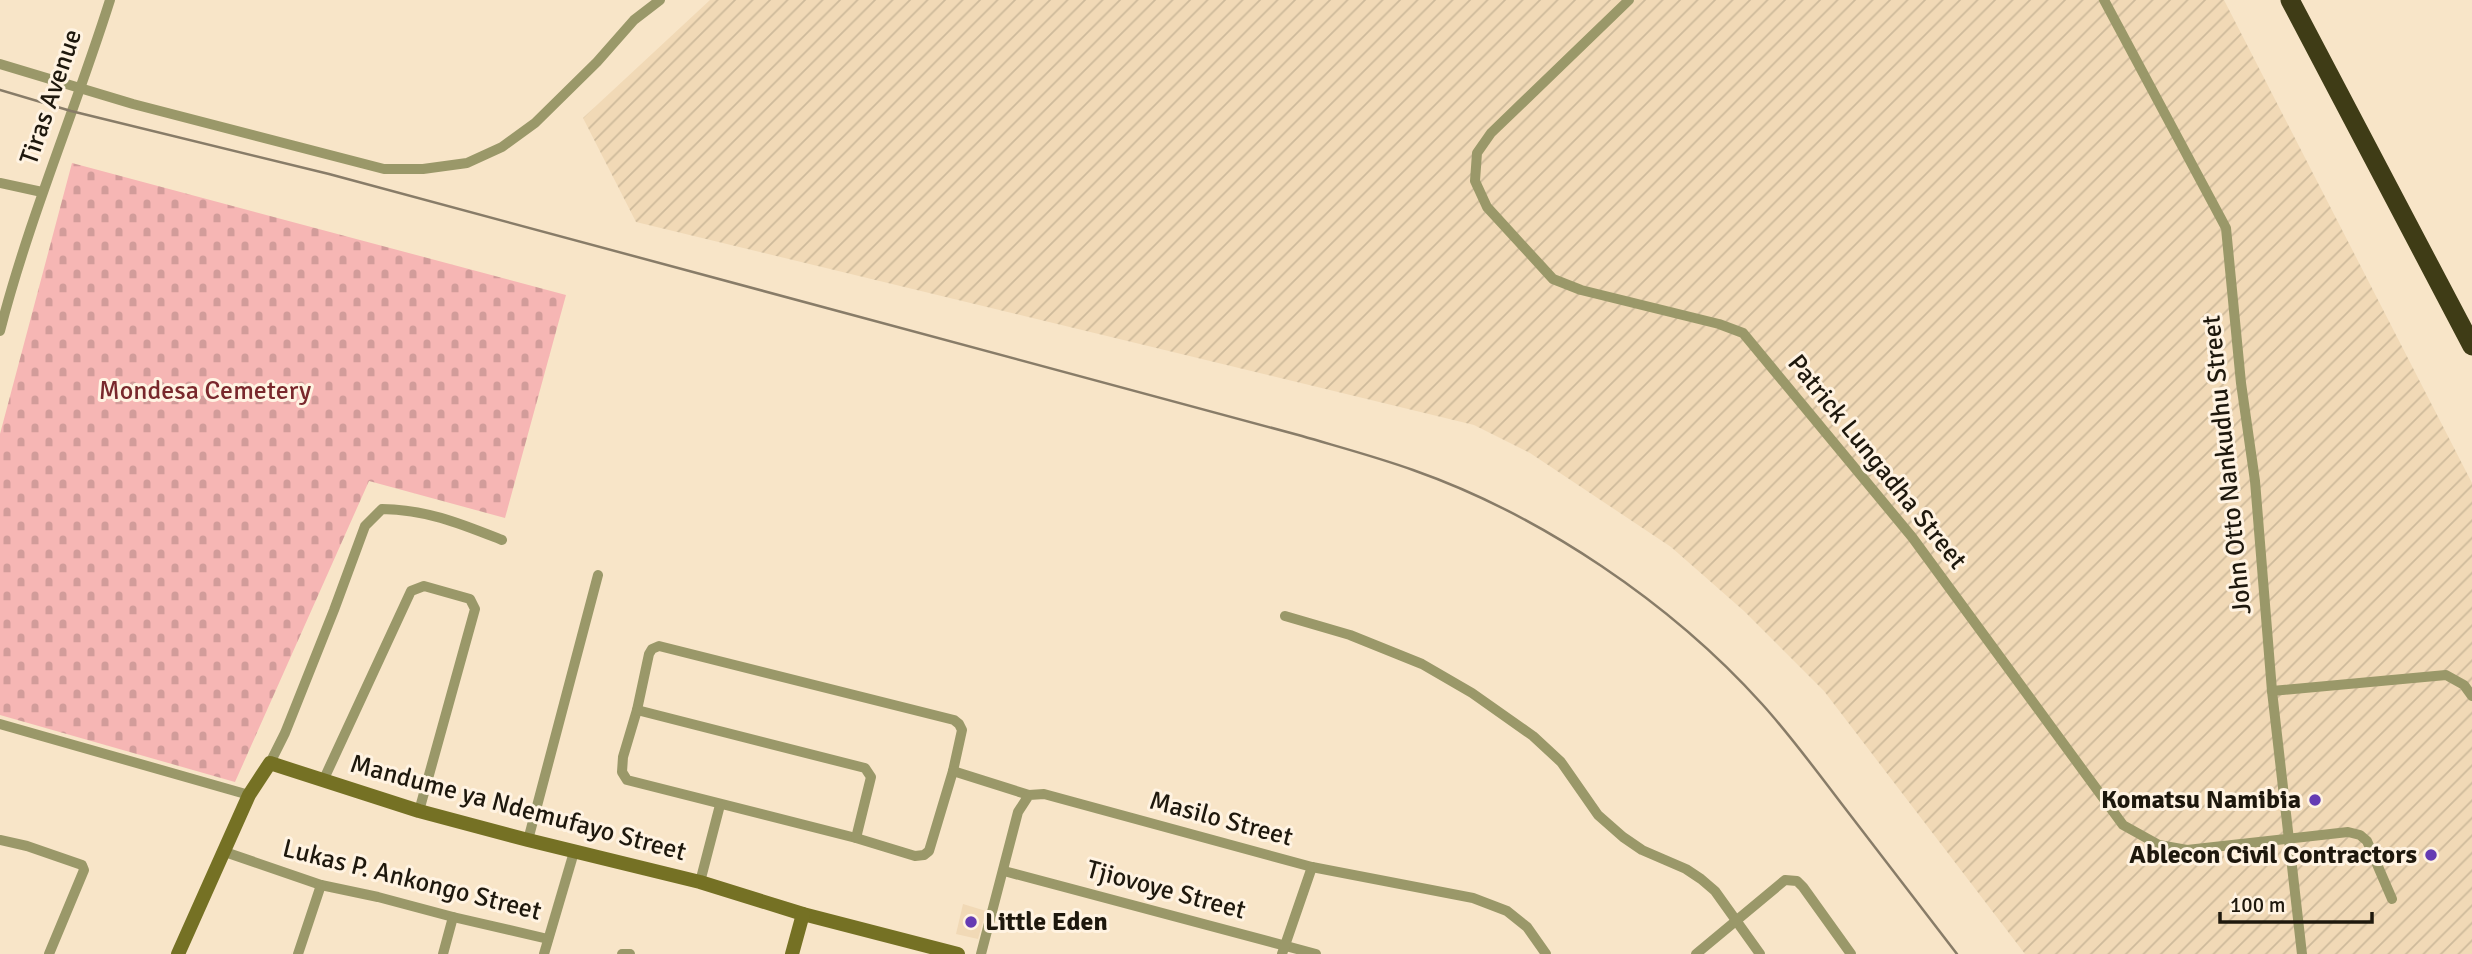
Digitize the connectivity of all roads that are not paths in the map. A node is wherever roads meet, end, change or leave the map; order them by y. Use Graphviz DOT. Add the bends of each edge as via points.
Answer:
graph roads {
  1 [pos="110,0"];
  2 [pos="660,0"];
  3 [pos="1629,0"];
  4 [pos="2104,0"];
  5 [pos="2290,0"];
  6 [pos="0,64"];
  7 [pos="79,87"];
  8 [pos="0,183"];
  9 [pos="42,192"];
  10 [pos="0,281"];
  11 [pos="12,284"];
  12 [pos="0,331"];
  13 [pos="2472,346"];
  14 [pos="502,540"];
  15 [pos="598,575"];
  16 [pos="1285,616"];
  17 [pos="2272,691"];
  18 [pos="2472,696"];
  19 [pos="637,710"];
  20 [pos="0,724"];
  21 [pos="270,763"];
  22 [pos="953,771"];
  23 [pos="324,781"];
  24 [pos="249,795"];
  25 [pos="1029,795"];
  26 [pos="720,805"];
  27 [pos="419,811"];
  28 [pos="2288,837"];
  29 [pos="856,838"];
  30 [pos="0,840"];
  31 [pos="528,841"];
  32 [pos="225,852"];
  33 [pos="574,852"];
  34 [pos="1312,867"];
  35 [pos="1004,871"];
  36 [pos="700,882"];
  37 [pos="321,886"];
  38 [pos="2392,899"];
  39 [pos="803,914"];
  40 [pos="453,917"];
  41 [pos="1736,923"];
  42 [pos="548,939"];
  43 [pos="1284,949"];
  44 [pos="49,954"];
  45 [pos="178,954"];
  46 [pos="298,954"];
  47 [pos="443,954"];
  48 [pos="544,954"];
  49 [pos="622,954"];
  50 [pos="630,954"];
  51 [pos="792,954"];
  52 [pos="958,954"];
  53 [pos="981,954"];
  54 [pos="1316,954"];
  55 [pos="1546,954"];
  56 [pos="1696,954"];
  57 [pos="1760,954"];
  58 [pos="1851,954"];
  59 [pos="2302,954"];
  1 -- 7 [label="street, Tiras Avenue"];
  2 -- 7 [label="street" via="634,20 536,123 502,147 467,163 384,169"];
  3 -- 28 [label="street, Patrick Lungadha Street" via="1491,132 1477,153 1475,181 1488,207 1553,279 1743,333 1912,537 2123,825 2159,845 2188,850"];
  4 -- 17 [label="street, John Otto Nankudhu Street" via="2226,228 2255,481"];
  5 -- 13 [label="highway"];
  6 -- 7 [label="street"];
  7 -- 9 [label="street, Tiras Avenue"];
  8 -- 9 [label="street"];
  9 -- 11 [label="street, Tiras Avenue"];
  10 -- 11 [label="street"];
  11 -- 12 [label="street, Tiras Avenue"];
  14 -- 21 [label="street" via="437,515 382,509 365,526"];
  15 -- 31 [label="street"];
  16 -- 41 [label="street" via="1350,635 1422,664 1472,693 1561,762 1598,814 1623,836 1642,850 1686,869 1715,891"];
  17 -- 18 [label="street" via="2446,675 2464,685"];
  17 -- 28 [label="street, John Otto Nankudhu Street"];
  19 -- 22 [label="street" via="649,654 659,646 954,720 962,730"];
  19 -- 26 [label="street" via="623,757 622,772 627,780"];
  19 -- 29 [label="street" via="865,768 871,777"];
  20 -- 24 [label="street"];
  21 -- 23 [label="street, Mandume ya Ndemufayo Street"];
  21 -- 24 [label="street"];
  22 -- 25 [label="street, Masilo Street"];
  22 -- 29 [label="street" via="924,855"];
  23 -- 27 [label="street, Mandume ya Ndemufayo Street"];
  23 -- 27 [label="street" via="411,591 424,586 470,599 475,609"];
  24 -- 32 [label="street"];
  25 -- 34 [label="street, Masilo Street" via="1044,794"];
  25 -- 35 [label="street" via="1018,812"];
  26 -- 29 [label="street"];
  26 -- 36 [label="street"];
  27 -- 31 [label="street, Mandume ya Ndemufayo Street"];
  28 -- 38 [label="street, Patrick Lungadha Street" via="2360,835 2367,841"];
  28 -- 59 [label="street, John Otto Nankudhu Street"];
  30 -- 44 [label="street" via="82,865"];
  31 -- 33 [label="street, Mandume ya Ndemufayo Street"];
  32 -- 37 [label="street, Lukas P. Ankongo Street"];
  32 -- 45 [label="street"];
  33 -- 36 [label="street, Mandume ya Ndemufayo Street"];
  33 -- 42 [label="street"];
  34 -- 43 [label="street"];
  34 -- 55 [label="street, Masilo Street" via="1473,898 1507,911 1527,926"];
  35 -- 43 [label="street, Tjiovoye Street"];
  35 -- 53 [label="street"];
  36 -- 39 [label="street, Mandume ya Ndemufayo Street"];
  37 -- 40 [label="street, Lukas P. Ankongo Street"];
  37 -- 46 [label="street"];
  39 -- 51 [label="street"];
  39 -- 52 [label="street, Mandume ya Ndemufayo Street"];
  40 -- 42 [label="street, Lukas P. Ankongo Street"];
  40 -- 47 [label="street"];
  41 -- 56 [label="street"];
  41 -- 57 [label="street"];
  41 -- 58 [label="street" via="1785,880 1797,881"];
  42 -- 48 [label="street"];
  43 -- 54 [label="street, Tjiovoye Street"];
  49 -- 50 [label="street"];
}
